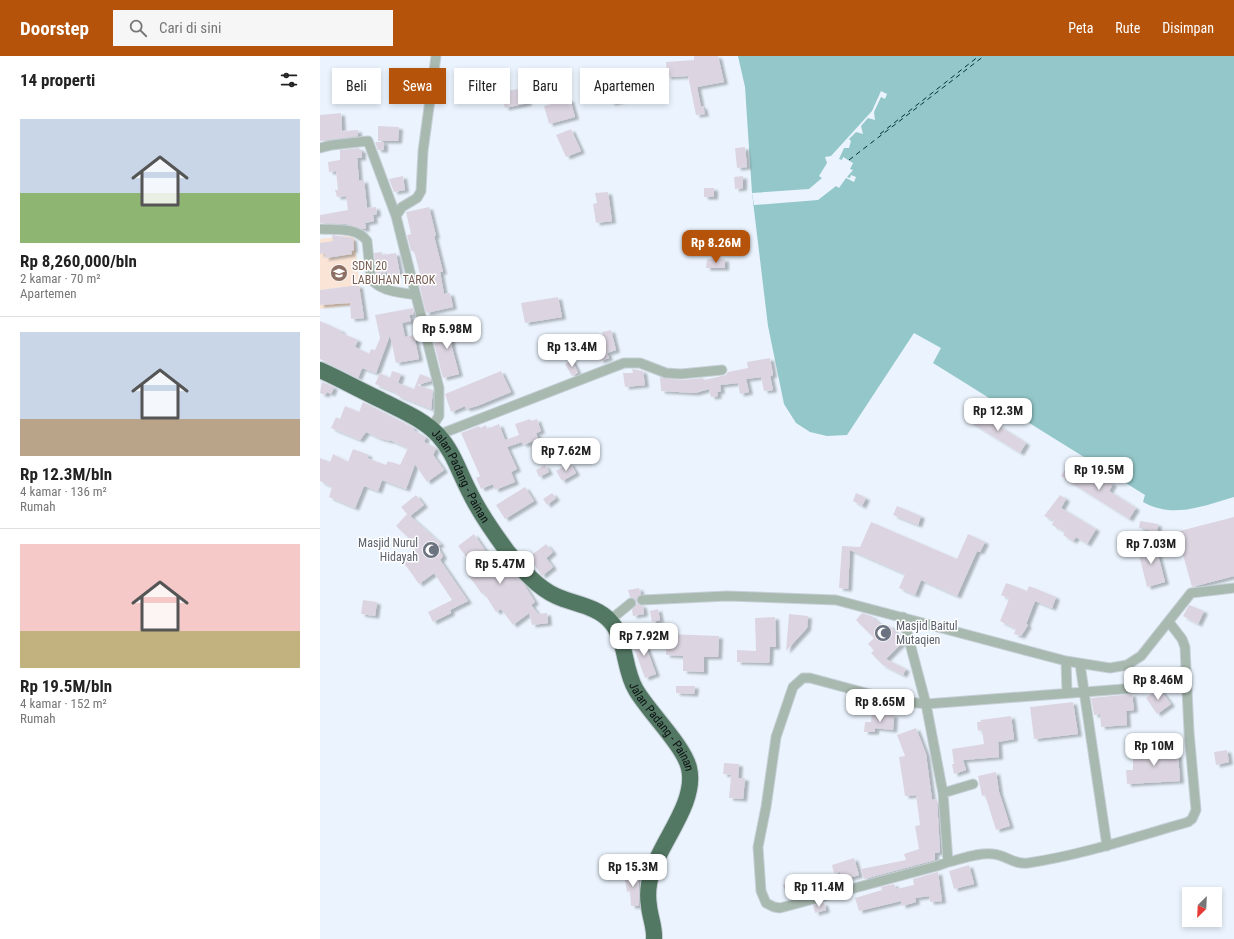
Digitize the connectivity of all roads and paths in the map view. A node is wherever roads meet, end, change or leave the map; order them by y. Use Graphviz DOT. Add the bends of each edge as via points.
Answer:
graph roads {
  1 [pos="436,56"];
  2 [pos="320,148"];
  3 [pos="396,216"];
  4 [pos="320,229"];
  5 [pos="414,294"];
  6 [pos="320,370"];
  7 [pos="722,370"];
  8 [pos="434,432"];
  9 [pos="1234,588"];
  10 [pos="642,600"];
  11 [pos="631,603"];
  12 [pos="903,617"];
  13 [pos="610,620"];
  14 [pos="1169,622"];
  15 [pos="1066,661"];
  16 [pos="1080,664"];
  17 [pos="1137,688"];
  18 [pos="1067,693"];
  19 [pos="1083,693"];
  20 [pos="926,704"];
  21 [pos="973,784"];
  22 [pos="943,793"];
  23 [pos="1107,846"];
  24 [pos="948,862"];
  25 [pos="654,939"];
  1 -- 3 [label="street" via="423,151 421,191 417,198 402,207"];
  2 -- 3 [label="street" via="368,141"];
  3 -- 5 [label="street"];
  4 -- 5 [label="street" via="351,231 364,237 367,241 371,279 374,283 390,290"];
  5 -- 8 [label="street" via="439,388 439,416"];
  6 -- 8 [label="highway, Jalan Padang - Painan" via="414,417"];
  7 -- 8 [label="street" via="666,373 640,363 624,363"];
  8 -- 13 [label="highway, Jalan Padang - Painan" via="452,454 485,519 530,578 557,597 599,612"];
  9 -- 14 [label="street" via="1190,593"];
  10 -- 12 [label="street" via="727,596 830,600"];
  11 -- 13 [label="street"];
  12 -- 15 [label="street" via="962,635"];
  12 -- 20 [label="street"];
  13 -- 25 [label="highway, Jalan Padang - Painan" via="618,631 629,677 689,766 688,793 653,868 649,887"];
  14 -- 16 [label="street" via="1141,656 1127,664 1110,668"];
  14 -- 23 [label="street" via="1182,639 1185,648 1196,810 1188,822"];
  15 -- 16 [label="street"];
  15 -- 18 [label="street"];
  16 -- 19 [label="street"];
  17 -- 19 [label="street"];
  18 -- 19 [label="street"];
  18 -- 20 [label="street"];
  19 -- 23 [label="street"];
  20 -- 22 [label="street"];
  20 -- 24 [label="street" via="892,700 810,678 796,682 776,737 758,847 761,891 766,903 780,908"];
  21 -- 22 [label="street"];
  22 -- 24 [label="street"];
  23 -- 24 [label="street" via="1027,863 1012,862 994,854"];
}
